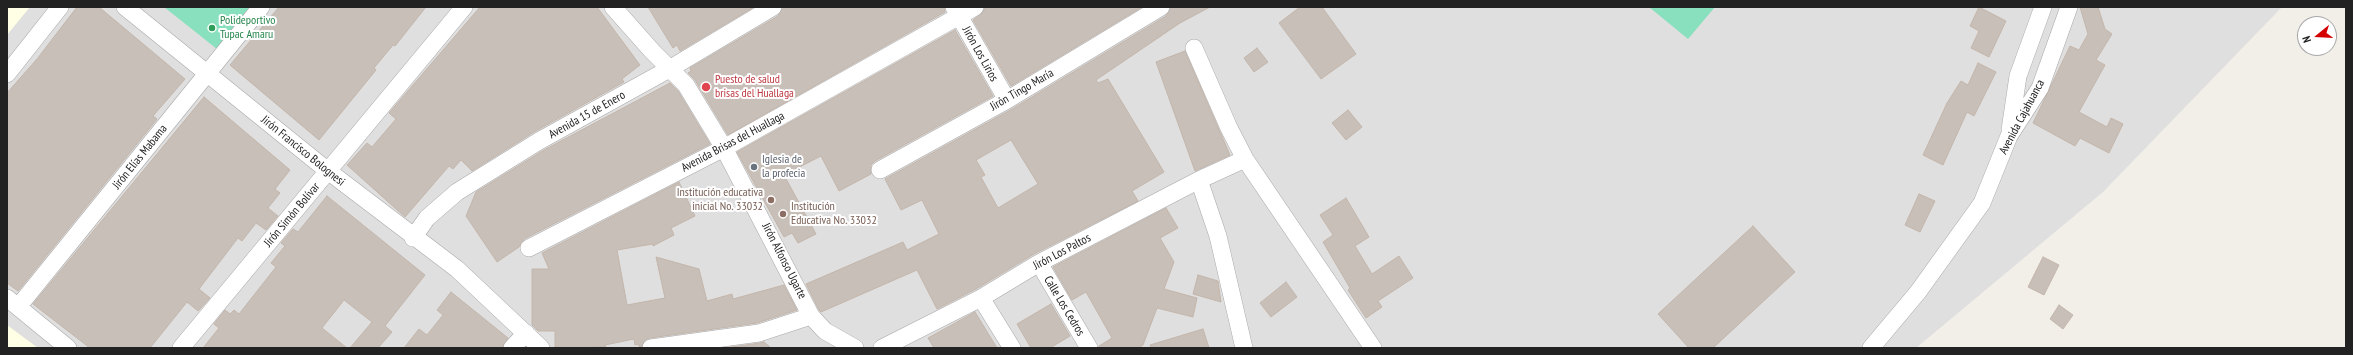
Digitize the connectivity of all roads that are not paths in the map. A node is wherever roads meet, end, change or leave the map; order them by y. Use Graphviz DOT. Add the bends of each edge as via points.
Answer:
graph roads {
  1 [pos="60,7"];
  2 [pos="125,7"];
  3 [pos="261,7"];
  4 [pos="464,7"];
  5 [pos="614,7"];
  6 [pos="773,7"];
  7 [pos="976,7"];
  8 [pos="1161,7"];
  9 [pos="2043,7"];
  10 [pos="2069,7"];
  11 [pos="957,12"];
  12 [pos="1194,48"];
  13 [pos="671,68"];
  14 [pos="7,74"];
  15 [pos="207,74"];
  16 [pos="1007,100"];
  17 [pos="2009,136"];
  18 [pos="724,148"];
  19 [pos="1245,159"];
  20 [pos="880,170"];
  21 [pos="328,171"];
  22 [pos="1199,180"];
  23 [pos="414,238"];
  24 [pos="529,248"];
  25 [pos="1039,263"];
  26 [pos="981,298"];
  27 [pos="12,303"];
  28 [pos="811,316"];
  29 [pos="526,333"];
  30 [pos="68,348"];
  31 [pos="181,348"];
  32 [pos="512,348"];
  33 [pos="541,348"];
  34 [pos="651,348"];
  35 [pos="855,348"];
  36 [pos="882,348"];
  37 [pos="1012,348"];
  38 [pos="1089,348"];
  39 [pos="1244,348"];
  40 [pos="1373,348"];
  41 [pos="1871,348"];
  1 -- 14 [label="street"];
  2 -- 15 [label="street, Jirón Francisco Bolognesi"];
  3 -- 15 [label="street, Jirón Elías Mabama"];
  4 -- 21 [label="street, Jirón Simón Bolívar"];
  5 -- 13 [label="street, Jirón Alfonso Ugarte" via="652,51"];
  6 -- 13 [label="street, Avenida 15 de Enero"];
  7 -- 11 [label="street, Avenida Brisas del Huallaga"];
  8 -- 16 [label="street, Jirón Tingo María"];
  9 -- 17 [label="street" via="2018,76"];
  10 -- 17 [label="street, Avenida Cajahuanca" via="2040,88"];
  11 -- 16 [label="street, Jirón Los Lirios"];
  11 -- 18 [label="street, Avenida Brisas del Huallaga"];
  12 -- 19 [label="street"];
  13 -- 18 [label="street, Jirón Alfonso Ugarte" via="686,85"];
  13 -- 23 [label="street, Avenida 15 de Enero" via="539,141 457,192 426,218"];
  15 -- 21 [label="street, Jirón Francisco Bolognesi"];
  15 -- 27 [label="street, Jirón Elías Mabama"];
  16 -- 20 [label="street, Jirón Tingo María"];
  17 -- 41 [label="street, Avenida Cajahuanca" via="1982,203 1918,292"];
  18 -- 24 [label="street, Avenida Brisas del Huallaga"];
  18 -- 28 [label="street, Jirón Alfonso Ugarte"];
  19 -- 22 [label="street, Jirón Los Paltos"];
  19 -- 40 [label="street"];
  21 -- 23 [label="street, Jirón Francisco Bolognesi"];
  21 -- 31 [label="street, Jirón Simón Bolívar"];
  22 -- 25 [label="street, Jirón Los Paltos"];
  22 -- 39 [label="street" via="1218,236"];
  23 -- 29 [label="street, Jirón Francisco Bolognesi" via="483,292"];
  25 -- 26 [label="street, Jirón Los Paltos"];
  25 -- 38 [label="street, Calle Los Cedros"];
  26 -- 36 [label="street, Jirón Los Paltos"];
  26 -- 37 [label="street"];
  27 -- 30 [label="street"];
  28 -- 34 [label="street" via="759,332 713,341"];
  28 -- 35 [label="street, Jirón Alfonso Ugarte" via="824,331"];
  29 -- 32 [label="street"];
  29 -- 33 [label="street, Jirón Francisco Bolognesi"];
}
